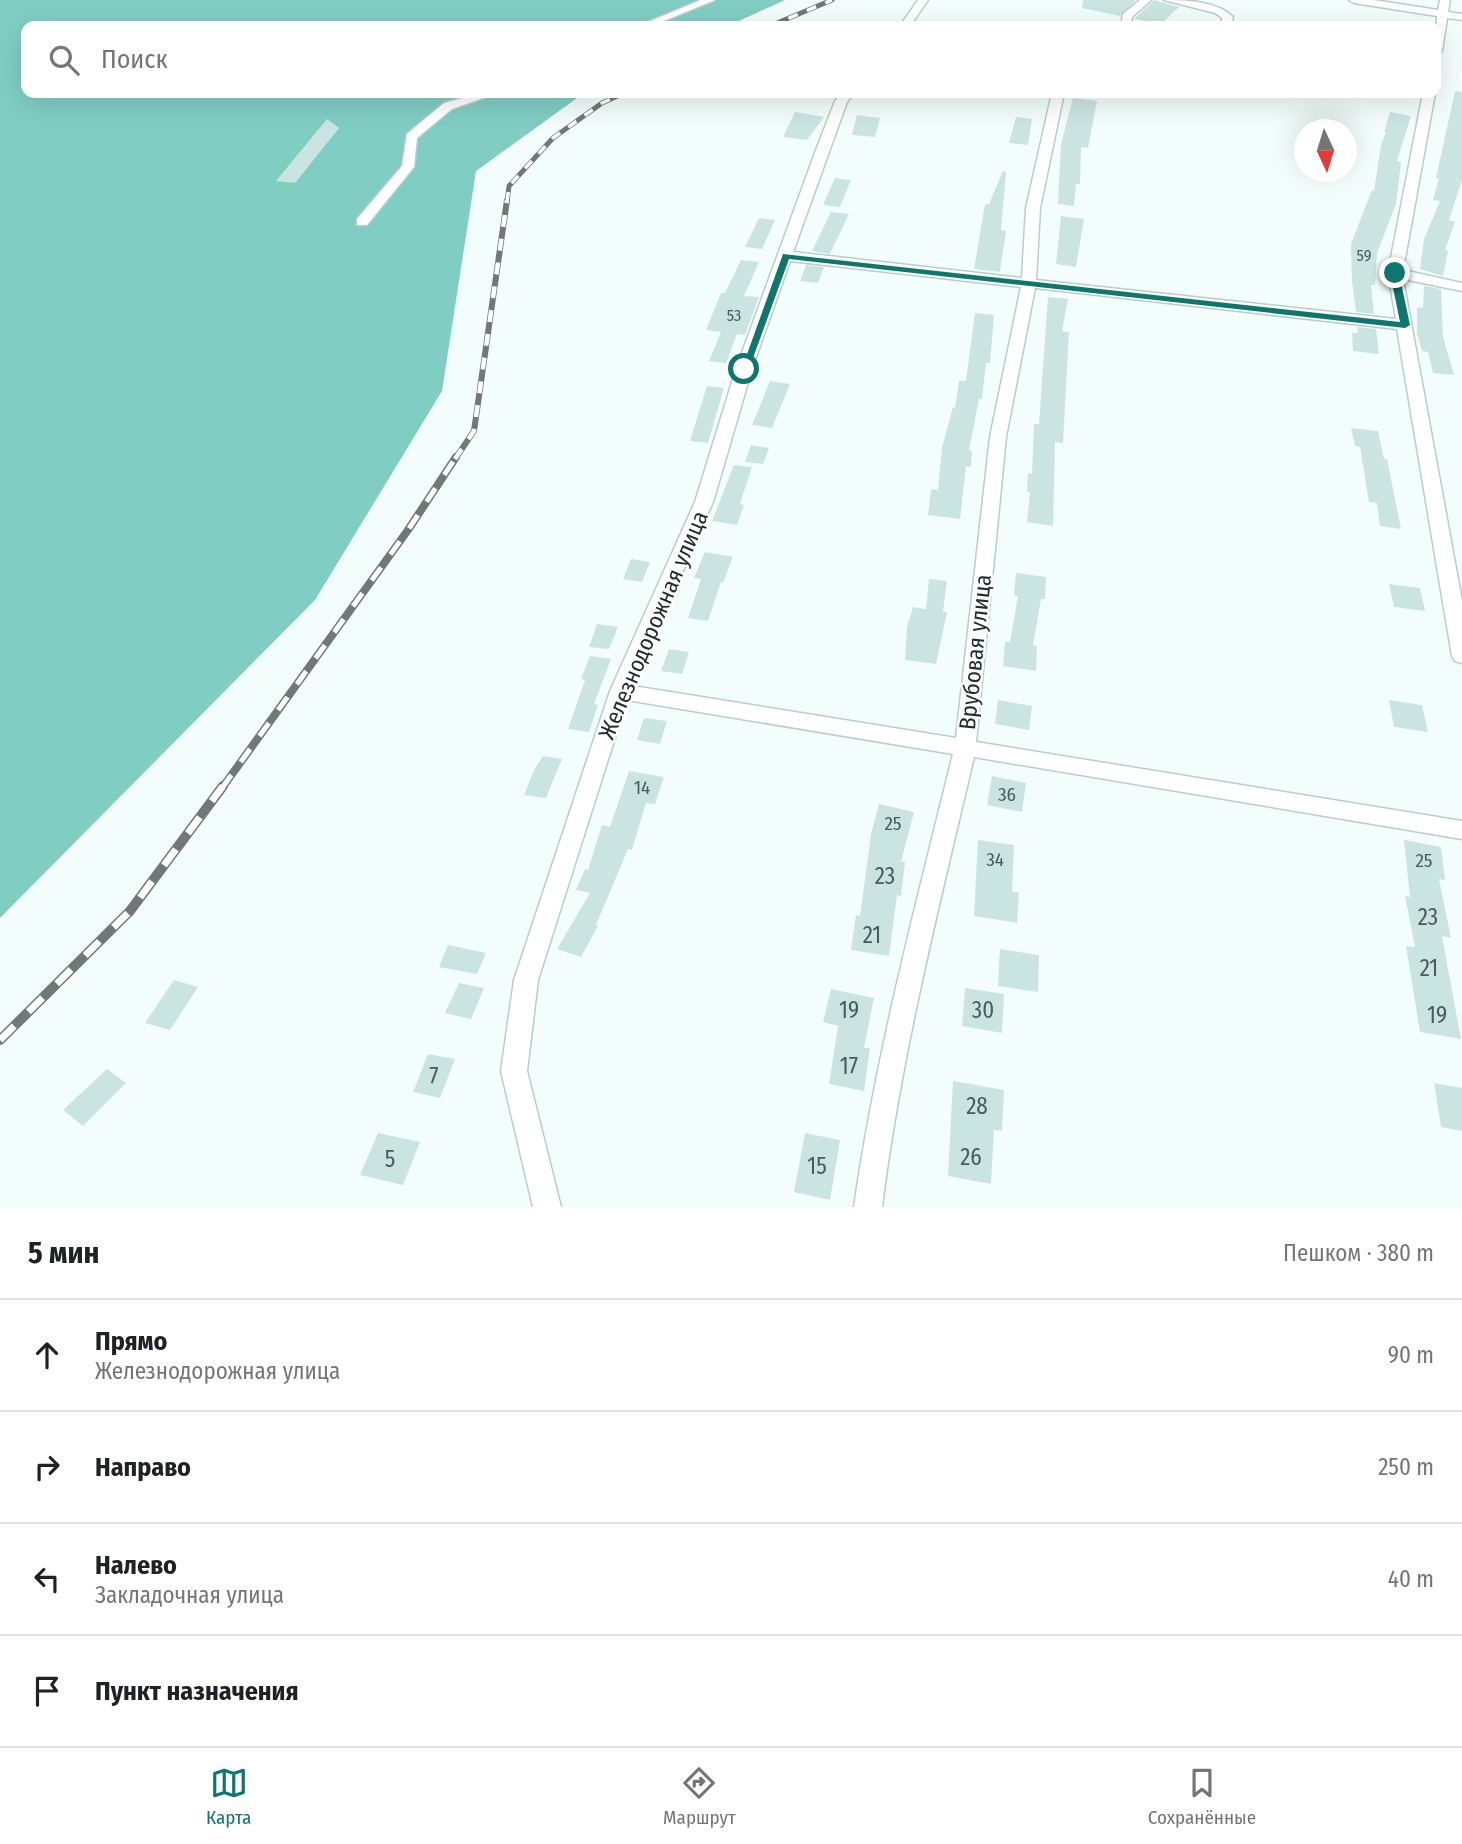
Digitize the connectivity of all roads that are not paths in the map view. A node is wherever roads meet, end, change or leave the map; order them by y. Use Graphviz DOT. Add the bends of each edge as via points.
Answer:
graph roads {
  1 [pos="710,0"];
  2 [pos="923,0"];
  3 [pos="1146,0"];
  4 [pos="1169,0"];
  5 [pos="1354,0"];
  6 [pos="1445,0"];
  7 [pos="1442,13"];
  8 [pos="1462,17"];
  9 [pos="656,21"];
  10 [pos="908,21"];
  11 [pos="1126,21"];
  12 [pos="1227,21"];
  13 [pos="1441,21"];
  14 [pos="475,98"];
  15 [pos="843,98"];
  16 [pos="1057,98"];
  17 [pos="1428,98"];
  18 [pos="362,222"];
  19 [pos="786,256"];
  20 [pos="1395,273"];
  21 [pos="1029,281"];
  22 [pos="1462,287"];
  23 [pos="1405,325"];
  24 [pos="1462,656"];
  25 [pos="620,691"];
  26 [pos="965,750"];
  27 [pos="1462,830"];
  28 [pos="547,1207"];
  29 [pos="868,1207"];
  1 -- 9 [label="street"];
  2 -- 10 [label="street"];
  3 -- 11 [label="street"];
  4 -- 12 [label="street" via="1219,11"];
  5 -- 7 [label="street"];
  6 -- 7 [label="street"];
  7 -- 8 [label="street"];
  7 -- 13 [label="street"];
  14 -- 18 [label="street" via="448,106 411,137 408,167"];
  15 -- 19 [label="street, Железнодорожная улица"];
  16 -- 21 [label="street, Врубовая улица" via="1033,208"];
  17 -- 20 [label="street"];
  19 -- 21 [label="street"];
  19 -- 25 [label="street, Железнодорожная улица" via="744,369 704,502"];
  20 -- 22 [label="street"];
  20 -- 23 [label="street"];
  21 -- 23 [label="street"];
  21 -- 26 [label="street, Врубовая улица" via="998,437"];
  23 -- 24 [label="street"];
  25 -- 26 [label="street"];
  25 -- 28 [label="street, Железнодорожная улица" via="526,980 514,1071"];
  26 -- 27 [label="street"];
  26 -- 29 [label="street, Врубовая улица" via="917,947"];
}
